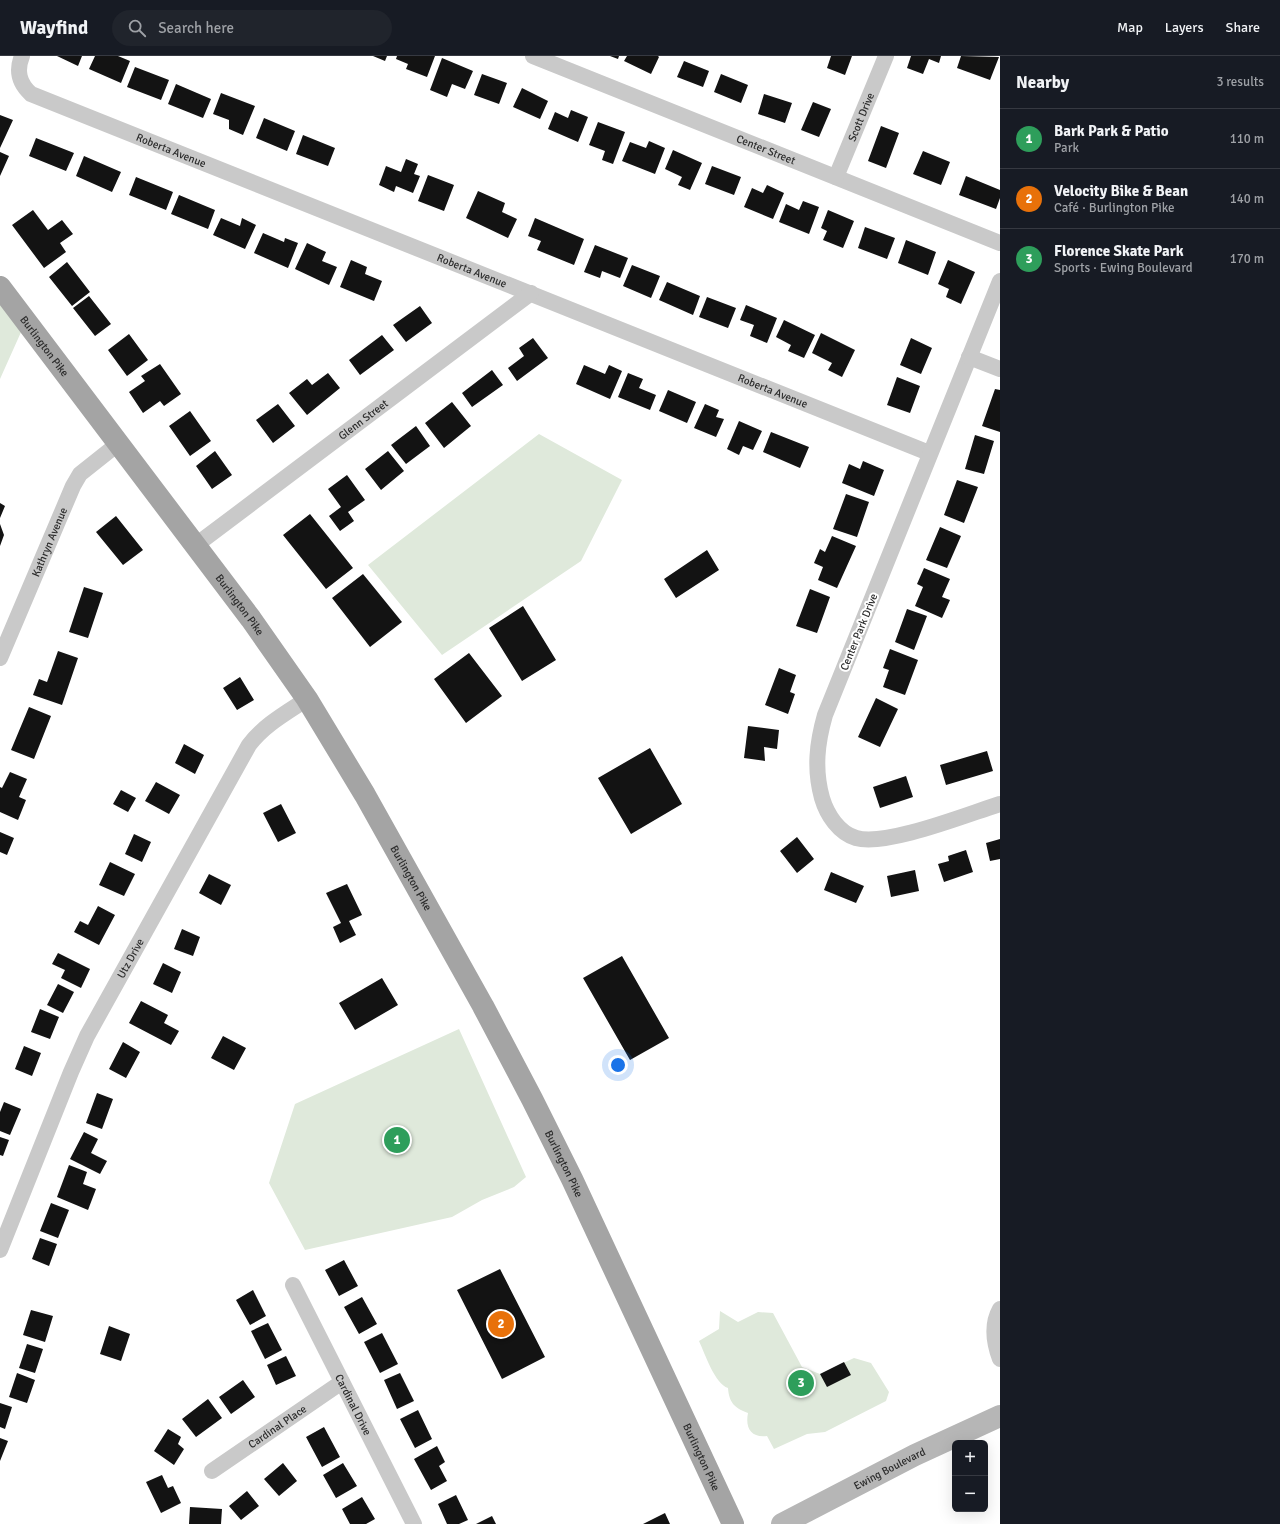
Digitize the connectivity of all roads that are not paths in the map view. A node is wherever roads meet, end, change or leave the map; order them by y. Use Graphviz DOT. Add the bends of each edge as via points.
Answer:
graph roads {
  1 [pos="22,56"];
  2 [pos="533,56"];
  3 [pos="886,56"];
  4 [pos="836,177"];
  5 [pos="1000,243"];
  6 [pos="1000,280"];
  7 [pos="0,287"];
  8 [pos="531,293"];
  9 [pos="969,357"];
  10 [pos="1000,369"];
  11 [pos="119,442"];
  12 [pos="929,453"];
  13 [pos="196,546"];
  14 [pos="0,658"];
  15 [pos="307,699"];
  16 [pos="1000,804"];
  17 [pos="0,1250"];
  18 [pos="294,1285"];
  19 [pos="1000,1309"];
  20 [pos="1000,1359"];
  21 [pos="342,1382"];
  22 [pos="1000,1416"];
  23 [pos="212,1471"];
  24 [pos="414,1524"];
  25 [pos="733,1524"];
  26 [pos="782,1524"];
  1 -- 8 [label="street, Roberta Avenue" via="18,73 31,94"];
  2 -- 4 [label="street, Center Street"];
  3 -- 4 [label="street, Scott Drive"];
  4 -- 5 [label="street, Center Street"];
  6 -- 9 [label="street, Center Park Drive"];
  7 -- 11 [label="main road, Burlington Pike"];
  8 -- 12 [label="street, Roberta Avenue"];
  8 -- 13 [label="street, Glenn Street"];
  9 -- 10 [label="street"];
  9 -- 12 [label="street, Center Park Drive"];
  11 -- 13 [label="main road, Burlington Pike"];
  11 -- 14 [label="street, Kathryn Avenue" via="80,474 73,486"];
  12 -- 16 [label="street, Center Park Drive" via="826,715 817,748 818,786 833,820 844,832 858,839 895,837"];
  13 -- 15 [label="main road, Burlington Pike"];
  15 -- 17 [label="street, Utz Drive" via="266,726 249,745 87,1036"];
  15 -- 25 [label="main road, Burlington Pike" via="365,794 532,1099"];
  18 -- 21 [label="street, Cardinal Drive"];
  19 -- 20 [label="street" via="994,1329 994,1342"];
  21 -- 23 [label="street, Cardinal Place"];
  21 -- 24 [label="street, Cardinal Drive"];
  22 -- 26 [label="street, Ewing Boulevard" via="915,1455"];
}
